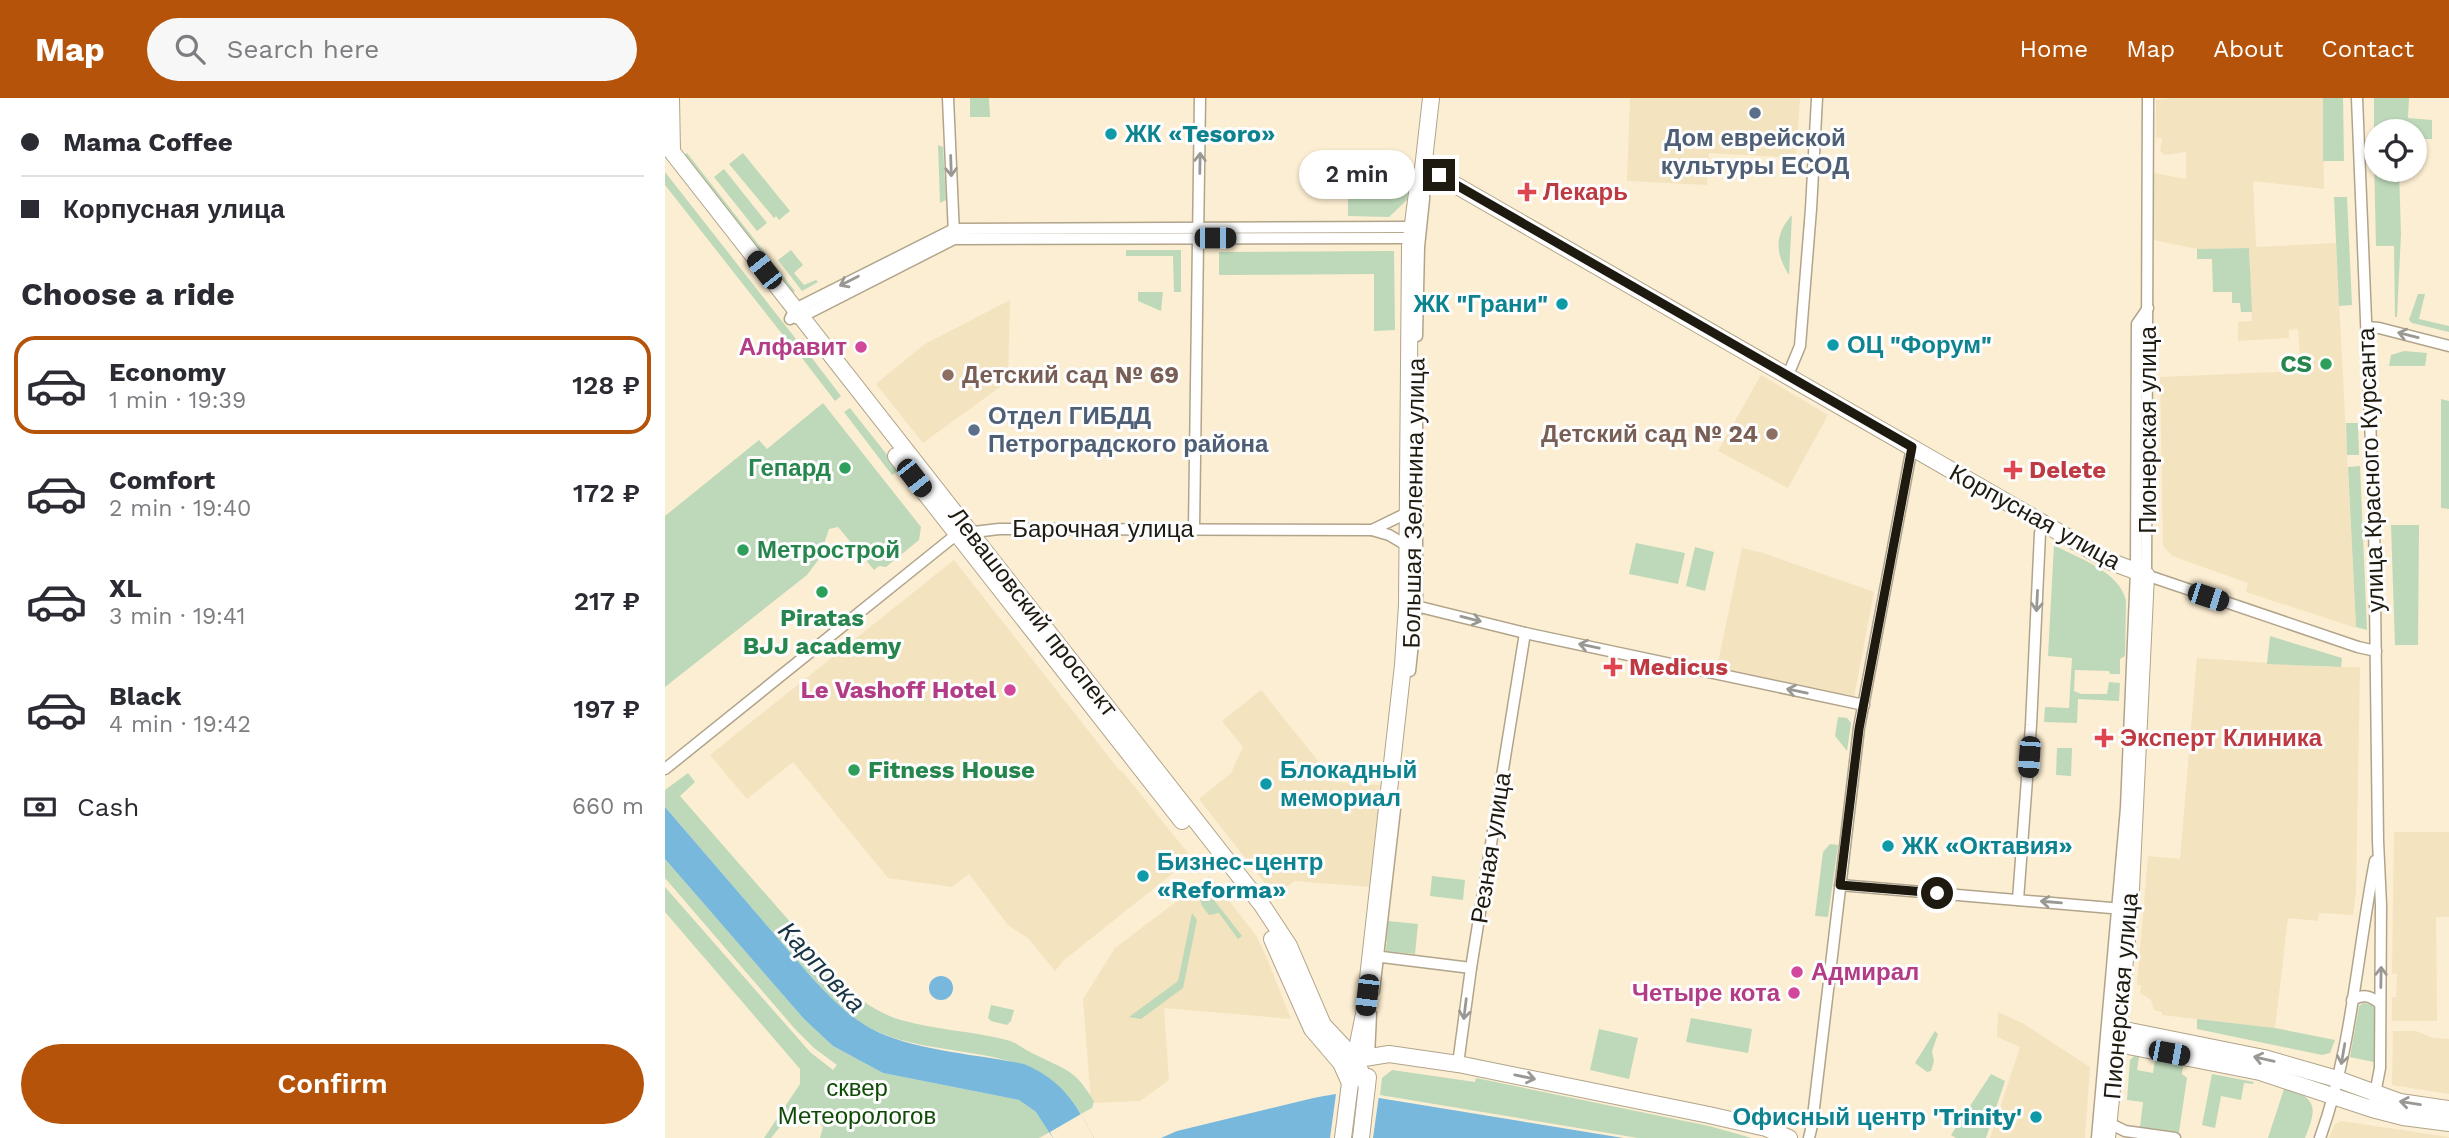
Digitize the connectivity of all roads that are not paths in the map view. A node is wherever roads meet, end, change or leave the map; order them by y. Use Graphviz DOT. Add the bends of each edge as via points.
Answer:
graph roads {
  1 [pos="671,98"];
  2 [pos="948,98"];
  3 [pos="1201,98"];
  4 [pos="1431,98"];
  5 [pos="1817,98"];
  6 [pos="2148,98"];
  7 [pos="2357,98"];
  8 [pos="667,151"];
  9 [pos="1423,169"];
  10 [pos="1411,232"];
  11 [pos="1198,233"];
  12 [pos="954,234"];
  13 [pos="2147,308"];
  14 [pos="795,315"];
  15 [pos="2367,327"];
  16 [pos="2449,346"];
  17 [pos="1788,375"];
  18 [pos="1912,447"];
  19 [pos="1407,513"];
  20 [pos="2043,524"];
  21 [pos="1195,529"];
  22 [pos="1372,530"];
  23 [pos="963,533"];
  24 [pos="1406,545"];
  25 [pos="2141,573"];
  26 [pos="1412,605"];
  27 [pos="1525,633"];
  28 [pos="2376,651"];
  29 [pos="1864,705"];
  30 [pos="665,769"];
  31 [pos="2378,841"];
  32 [pos="1840,885"];
  33 [pos="2018,900"];
  34 [pos="2125,909"];
  35 [pos="1375,956"];
  36 [pos="1471,968"];
  37 [pos="2352,1000"];
  38 [pos="2380,1004"];
  39 [pos="2115,1036"];
  40 [pos="1353,1051"];
  41 [pos="1458,1064"];
  42 [pos="2337,1079"];
  43 [pos="2333,1097"];
  44 [pos="2374,1101"];
  45 [pos="2449,1109"];
  46 [pos="2449,1124"];
  47 [pos="2108,1131"];
  48 [pos="1343,1138"];
  49 [pos="1361,1138"];
  50 [pos="1789,1138"];
  51 [pos="1809,1138"];
  52 [pos="2097,1138"];
  53 [pos="2175,1138"];
  54 [pos="2320,1138"];
  1 -- 8 [label="main road"];
  2 -- 12 [label="street, one-way"];
  11 -- 3 [label="street, one-way"];
  4 -- 9 [label="main road, Большая Зеленина улица"];
  5 -- 17 [label="street" via="1800,346"];
  6 -- 13 [label="street, Пионерская улица"];
  7 -- 15 [label="street, улица Красного Курсанта"];
  8 -- 14 [label="main road, Левашовский проспект"];
  9 -- 10 [label="main road, Большая Зеленина улица"];
  9 -- 17 [label="main road, Корпусная улица"];
  9 -- 26 [label="street, Большая Зеленина улица"];
  10 -- 11 [label="street"];
  10 -- 19 [label="main road, Большая Зеленина улица"];
  11 -- 12 [label="street"];
  11 -- 21 [label="street"];
  12 -- 14 [label="street"];
  13 -- 25 [label="street, Пионерская улица"];
  13 -- 25 [label="street, Пионерская улица" via="2137,324"];
  14 -- 23 [label="main road, Левашовский проспект"];
  16 -- 15 [label="street, one-way"];
  15 -- 28 [label="street, улица Красного Курсанта"];
  17 -- 18 [label="main road, Корпусная улица"];
  18 -- 20 [label="main road, Корпусная улица"];
  18 -- 29 [label="street"];
  19 -- 22 [label="street, Барочная улица"];
  19 -- 24 [label="main road, Большая Зеленина улица"];
  20 -- 25 [label="main road, Корпусная улица" via="2109,561"];
  20 -- 33 [label="street, one-way"];
  21 -- 22 [label="street, Барочная улица"];
  21 -- 23 [label="street, Барочная улица"];
  22 -- 24 [label="street, Барочная улица"];
  23 -- 30 [label="street"];
  23 -- 40 [label="main road, Левашовский проспект" via="1262,905 1289,946 1323,1025"];
  24 -- 26 [label="main road, Большая Зеленина улица"];
  25 -- 28 [label="street, Корпусная улица"];
  25 -- 34 [label="main road, Пионерская улица"];
  26 -- 27 [label="street, one-way"];
  26 -- 35 [label="main road, Большая Зеленина улица"];
  29 -- 27 [label="street, one-way"];
  27 -- 36 [label="street, Резная улица"];
  28 -- 31 [label="street, улица Красного Курсанта"];
  29 -- 32 [label="street"];
  31 -- 37 [label="street, улица Красного Курсанта"];
  38 -- 31 [label="street, улица Красного Курсанта, one-way"];
  32 -- 33 [label="street"];
  32 -- 51 [label="street"];
  34 -- 33 [label="street, one-way"];
  34 -- 39 [label="main road, Пионерская улица"];
  35 -- 36 [label="street"];
  35 -- 40 [label="main road, Большая Зеленина улица"];
  36 -- 41 [label="street, Резная улица, one-way"];
  37 -- 38 [label="street" via="2368,996"];
  37 -- 42 [label="street, улица Красного Курсанта, one-way"];
  38 -- 44 [label="street, улица Красного Курсанта" via="2380,1068"];
  42 -- 39 [label="main road, one-way" via="2264,1058"];
  39 -- 43 [label="main road" via="2260,1072"];
  39 -- 47 [label="main road, Пионерская улица"];
  39 -- 52 [label="street, Пионерская улица"];
  40 -- 41 [label="main road"];
  40 -- 48 [label="main road"];
  40 -- 49 [label="main road" via="1367,1088"];
  41 -- 50 [label="main road, one-way" via="1709,1115"];
  42 -- 43 [label="street, улица Красного Курсанта"];
  42 -- 44 [label="main road"];
  43 -- 44 [label="main road"];
  43 -- 54 [label="street, улица Красного Курсанта"];
  45 -- 44 [label="main road, one-way"];
  44 -- 46 [label="main road" via="2403,1117"];
  47 -- 53 [label="street"];
}
